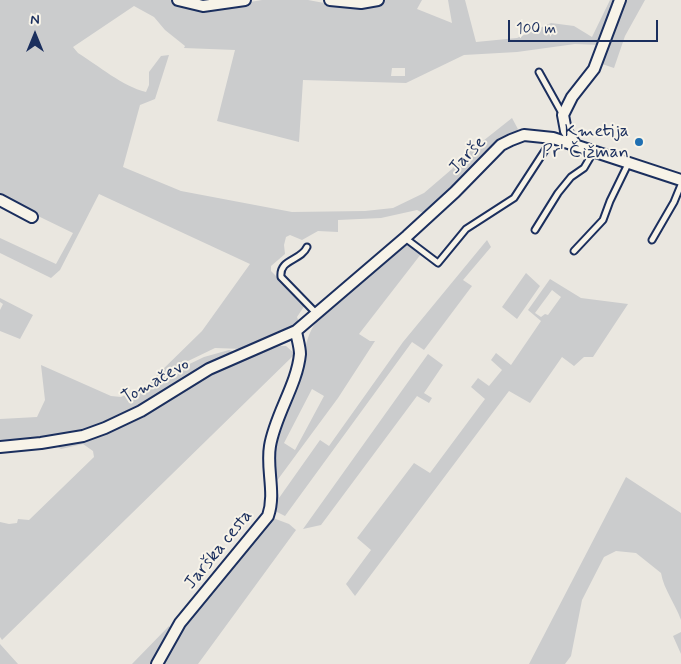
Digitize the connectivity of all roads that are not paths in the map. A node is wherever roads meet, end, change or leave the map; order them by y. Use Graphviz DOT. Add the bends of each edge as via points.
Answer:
graph roads {
  1 [pos="178,0"];
  2 [pos="245,0"];
  3 [pos="330,0"];
  4 [pos="378,0"];
  5 [pos="620,0"];
  6 [pos="539,72"];
  7 [pos="563,115"];
  8 [pos="553,138"];
  9 [pos="575,144"];
  10 [pos="594,150"];
  11 [pos="630,162"];
  12 [pos="681,180"];
  13 [pos="681,185"];
  14 [pos="0,200"];
  15 [pos="32,217"];
  16 [pos="535,230"];
  17 [pos="404,238"];
  18 [pos="652,240"];
  19 [pos="306,247"];
  20 [pos="574,250"];
  21 [pos="317,314"];
  22 [pos="296,331"];
  23 [pos="0,447"];
  24 [pos="157,664"];
  1 -- 2 [label="street" via="203,6"];
  3 -- 4 [label="street" via="361,3"];
  5 -- 7 [label="street" via="594,69 572,97"];
  6 -- 7 [label="lane"];
  7 -- 9 [label="street" via="566,131"];
  8 -- 9 [label="street, Jarše"];
  8 -- 17 [label="street, Jarše" via="524,135 501,145 456,192"];
  8 -- 17 [label="lane" via="514,198 466,229 438,263"];
  9 -- 10 [label="street, Jarše"];
  10 -- 11 [label="street, Jarše"];
  10 -- 16 [label="lane" via="584,168 566,182"];
  11 -- 12 [label="street, Jarše"];
  11 -- 20 [label="lane" via="603,220"];
  13 -- 18 [label="lane"];
  14 -- 15 [label="street"];
  17 -- 21 [label="street, Jarše"];
  19 -- 21 [label="lane" via="280,272 281,277"];
  21 -- 22 [label="street, Tomačevo"];
  22 -- 23 [label="street, Tomačevo" via="209,369 141,411 105,428 41,444"];
  22 -- 24 [label="street, Jarška cesta" via="300,353 270,446 268,516 180,624"];
}
